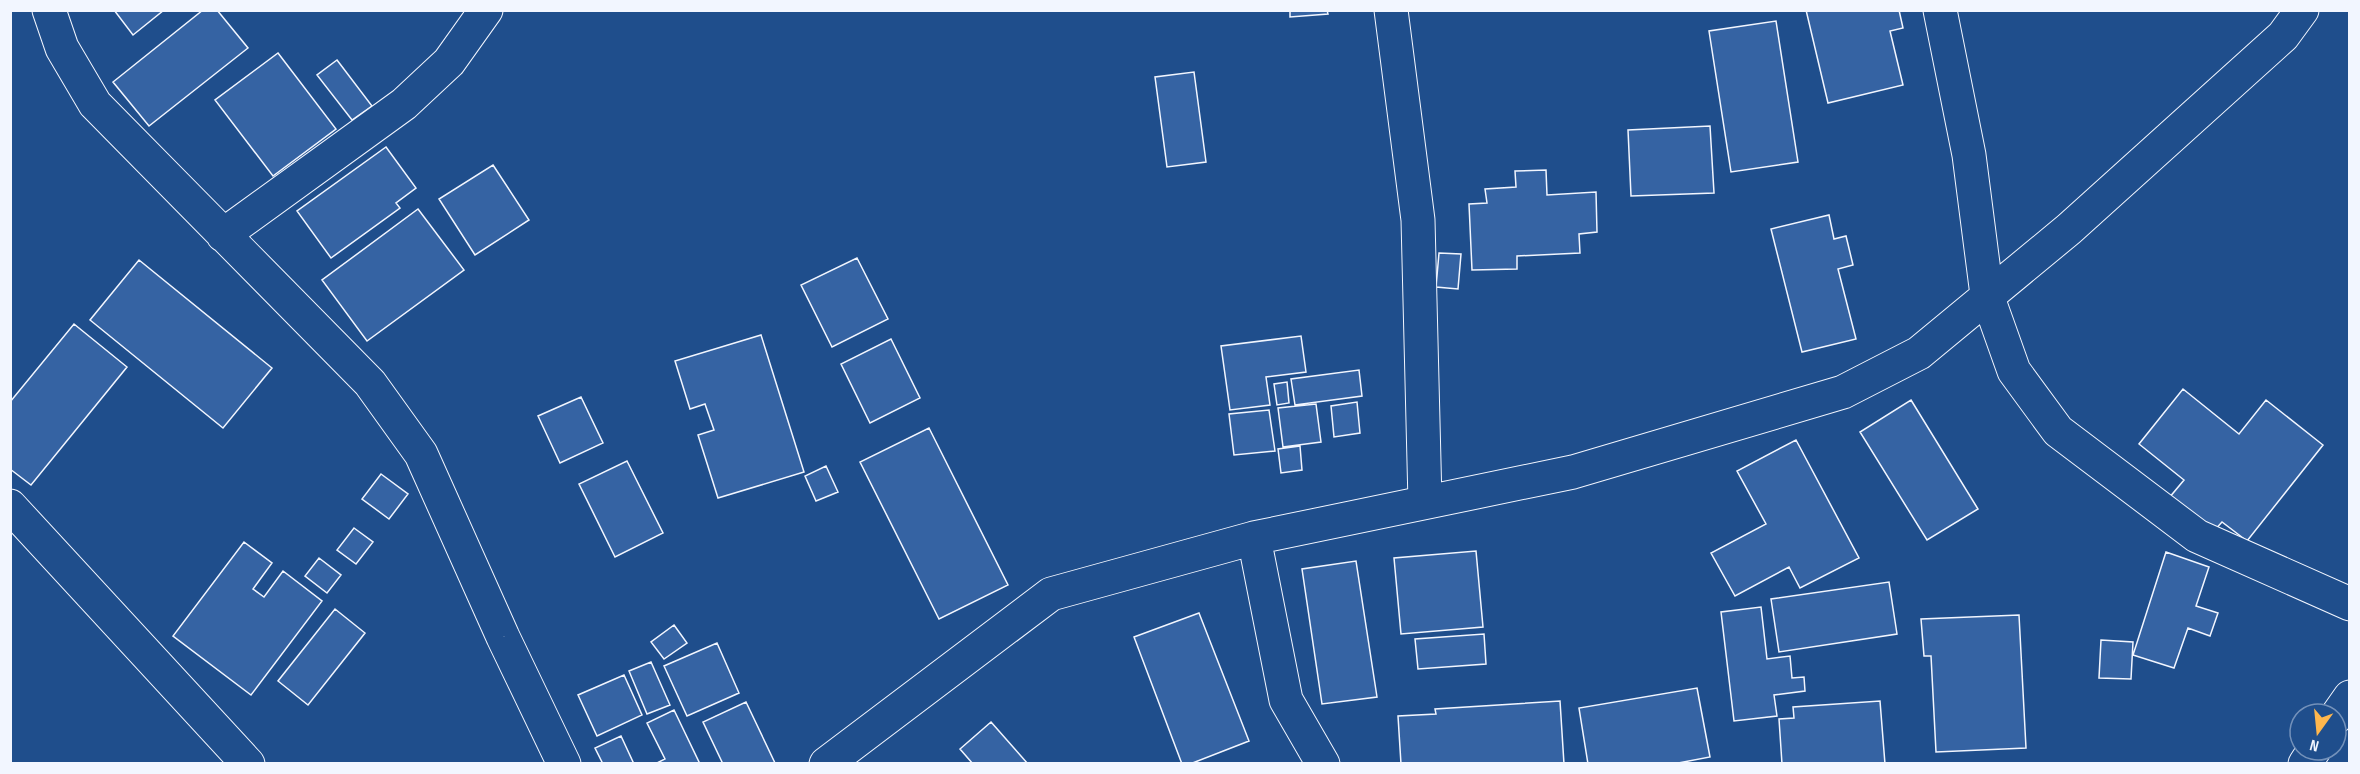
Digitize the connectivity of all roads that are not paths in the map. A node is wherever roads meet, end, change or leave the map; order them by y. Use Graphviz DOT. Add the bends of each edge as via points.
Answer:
graph roads {
  1 [pos="49,10"];
  2 [pos="486,10"];
  3 [pos="1391,10"];
  4 [pos="1940,10"];
  5 [pos="2302,10"];
  6 [pos="222,235"];
  7 [pos="1987,295"];
  8 [pos="1425,502"];
  9 [pos="10,506"];
  10 [pos="1254,538"];
  11 [pos="2349,604"];
  12 [pos="248,764"];
  13 [pos="564,764"];
  14 [pos="826,764"];
  15 [pos="1323,764"];
  1 -- 6 [label="street" via="62,48 95,104"];
  2 -- 6 [label="street" via="449,62 405,104"];
  3 -- 8 [label="street" via="1418,220"];
  4 -- 7 [label="street" via="1969,155"];
  5 -- 7 [label="street" via="2283,36 2069,230"];
  6 -- 13 [label="street" via="370,383 421,454"];
  7 -- 8 [label="street" via="1919,353 1843,392 1573,472"];
  7 -- 11 [label="street" via="2014,371 2058,431 2197,536"];
  8 -- 10 [label="street"];
  9 -- 12 [label="street"];
  10 -- 14 [label="street" via="1051,594"];
  10 -- 15 [label="street" via="1286,700"];
}
